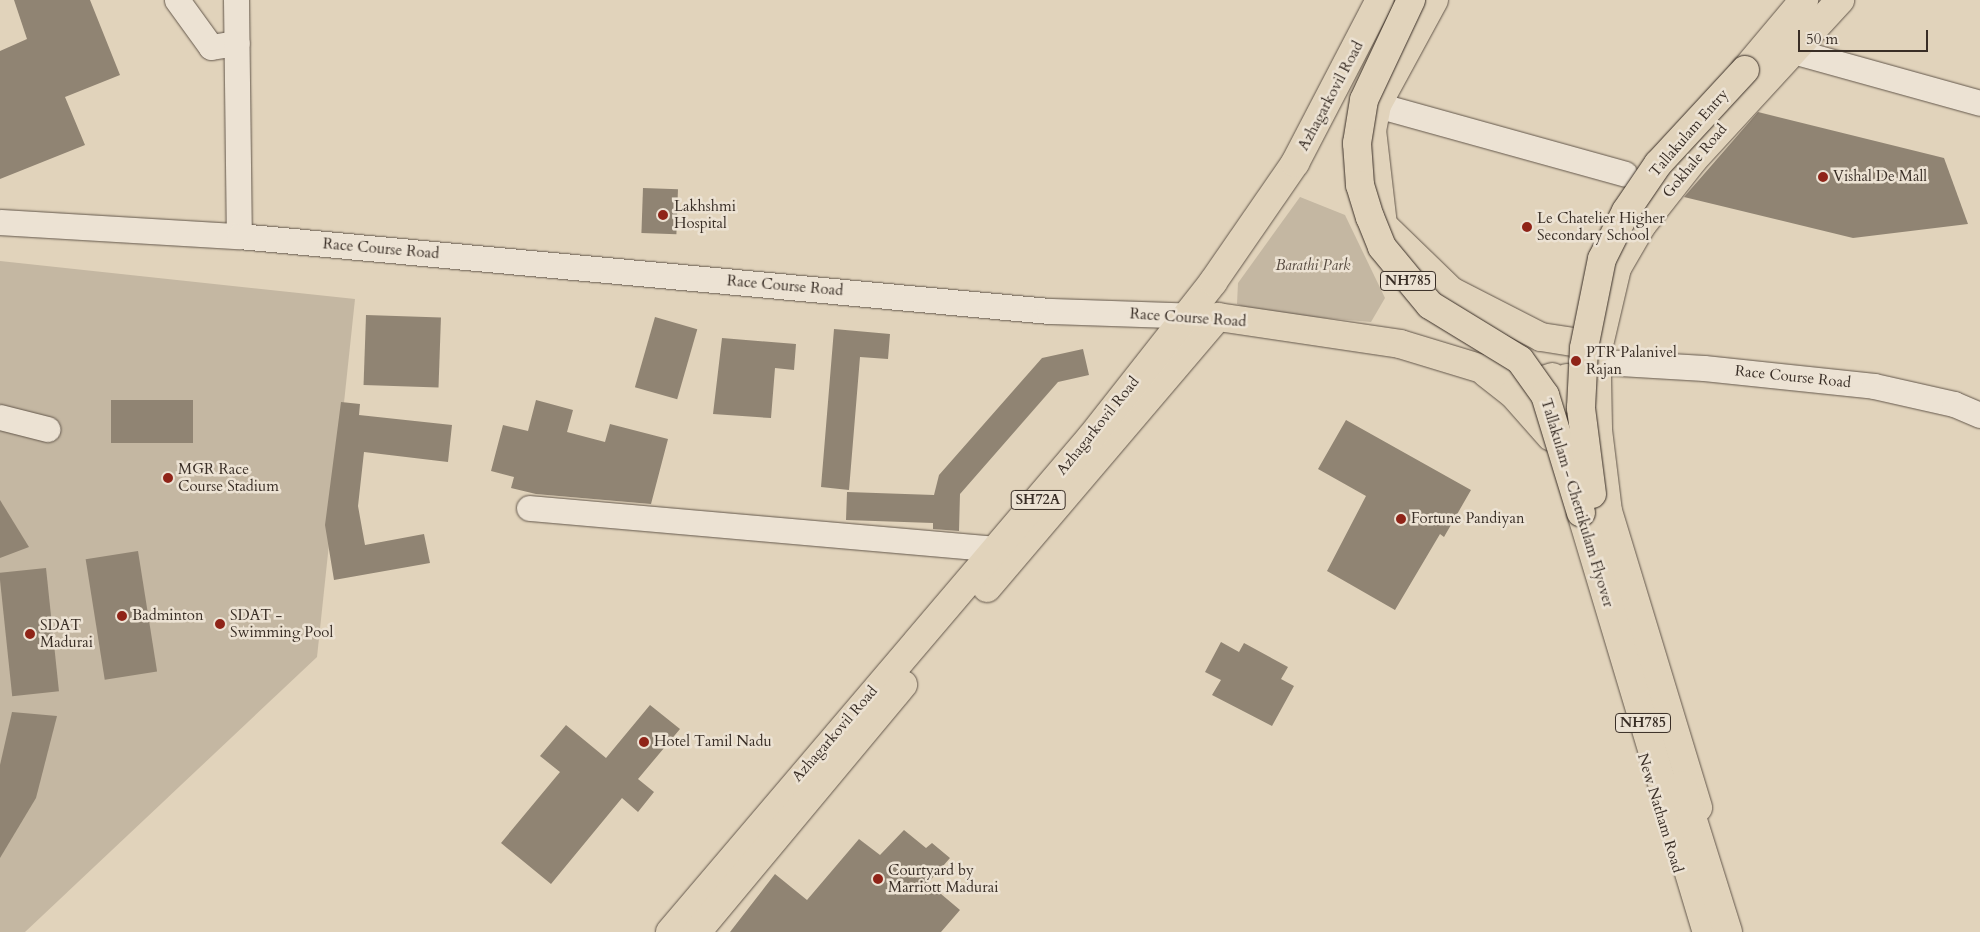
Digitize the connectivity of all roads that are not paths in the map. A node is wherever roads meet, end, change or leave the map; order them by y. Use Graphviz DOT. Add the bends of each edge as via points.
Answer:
graph roads {
  1 [pos="177,0"];
  2 [pos="236,0"];
  3 [pos="1380,0"];
  4 [pos="1410,0"];
  5 [pos="1434,0"];
  6 [pos="1804,0"];
  7 [pos="1840,0"];
  8 [pos="237,43"];
  9 [pos="1794,52"];
  10 [pos="1980,103"];
  11 [pos="1377,105"];
  12 [pos="1624,174"];
  13 [pos="0,222"];
  14 [pos="239,236"];
  15 [pos="1213,282"];
  16 [pos="1187,314"];
  17 [pos="1218,318"];
  18 [pos="1571,342"];
  19 [pos="1599,362"];
  20 [pos="1480,369"];
  21 [pos="1565,376"];
  22 [pos="1980,415"];
  23 [pos="0,417"];
  24 [pos="47,429"];
  25 [pos="1551,437"];
  26 [pos="529,508"];
  27 [pos="1597,516"];
  28 [pos="996,549"];
  29 [pos="670,932"];
  30 [pos="697,932"];
  31 [pos="1696,932"];
  32 [pos="1707,932"];
  33 [pos="1728,932"];
  34 [pos="1740,932"];
  1 -- 8 [label="street" via="211,47"];
  2 -- 8 [label="street"];
  3 -- 15 [label="main road, Azhagarkovil Road / SH72A" via="1295,163"];
  4 -- 32 [label="main road, Tallakulam - Chettikulam Flyover / NH785, bridge" via="1364,100 1357,143 1360,185 1370,217 1382,247 1430,305 1520,360 1545,395"];
  5 -- 11 [label="main road"];
  6 -- 27 [label="main road, Tallakulam Entry / NH785, bridge" via="1658,164 1626,211 1602,259 1584,348 1580,408 1585,464"];
  7 -- 9 [label="main road, Gokhale Road"];
  8 -- 14 [label="street"];
  9 -- 10 [label="street"];
  9 -- 19 [label="main road, Gokhale Road" via="1694,158 1642,225 1617,268"];
  11 -- 12 [label="street"];
  11 -- 18 [label="main road" via="1372,130 1383,225 1451,291 1542,337"];
  13 -- 14 [label="street, Race Course Road"];
  14 -- 16 [label="street, Race Course Road" via="1049,311"];
  15 -- 16 [label="main road, Azhagarkovil Road / SH72A"];
  15 -- 17 [label="main road"];
  16 -- 17 [label="street, Race Course Road"];
  16 -- 28 [label="main road, Azhagarkovil Road / SH72A"];
  17 -- 20 [label="main road, Race Course Road" via="1400,344"];
  17 -- 30 [label="main road, Azhagarkovil Road / SH72A"];
  18 -- 19 [label="main road" via="1586,341"];
  18 -- 21 [label="main road" via="1561,352"];
  19 -- 21 [label="main road" via="1579,383"];
  19 -- 22 [label="street, Race Course Road" via="1704,368 1874,386 1954,404"];
  19 -- 34 [label="main road" via="1598,430 1608,511 1680,752"];
  20 -- 21 [label="main road, Race Course Road" via="1540,381"];
  20 -- 25 [label="main road" via="1513,394"];
  21 -- 25 [label="main road, New Natham Road" via="1550,417"];
  23 -- 24 [label="street"];
  25 -- 31 [label="main road, New Natham Road" via="1571,524"];
  26 -- 28 [label="street"];
  27 -- 33 [label="main road, Tallakulam - Chettikulam Flyover / NH785"];
  28 -- 29 [label="main road, Azhagarkovil Road / SH72A"];
}
